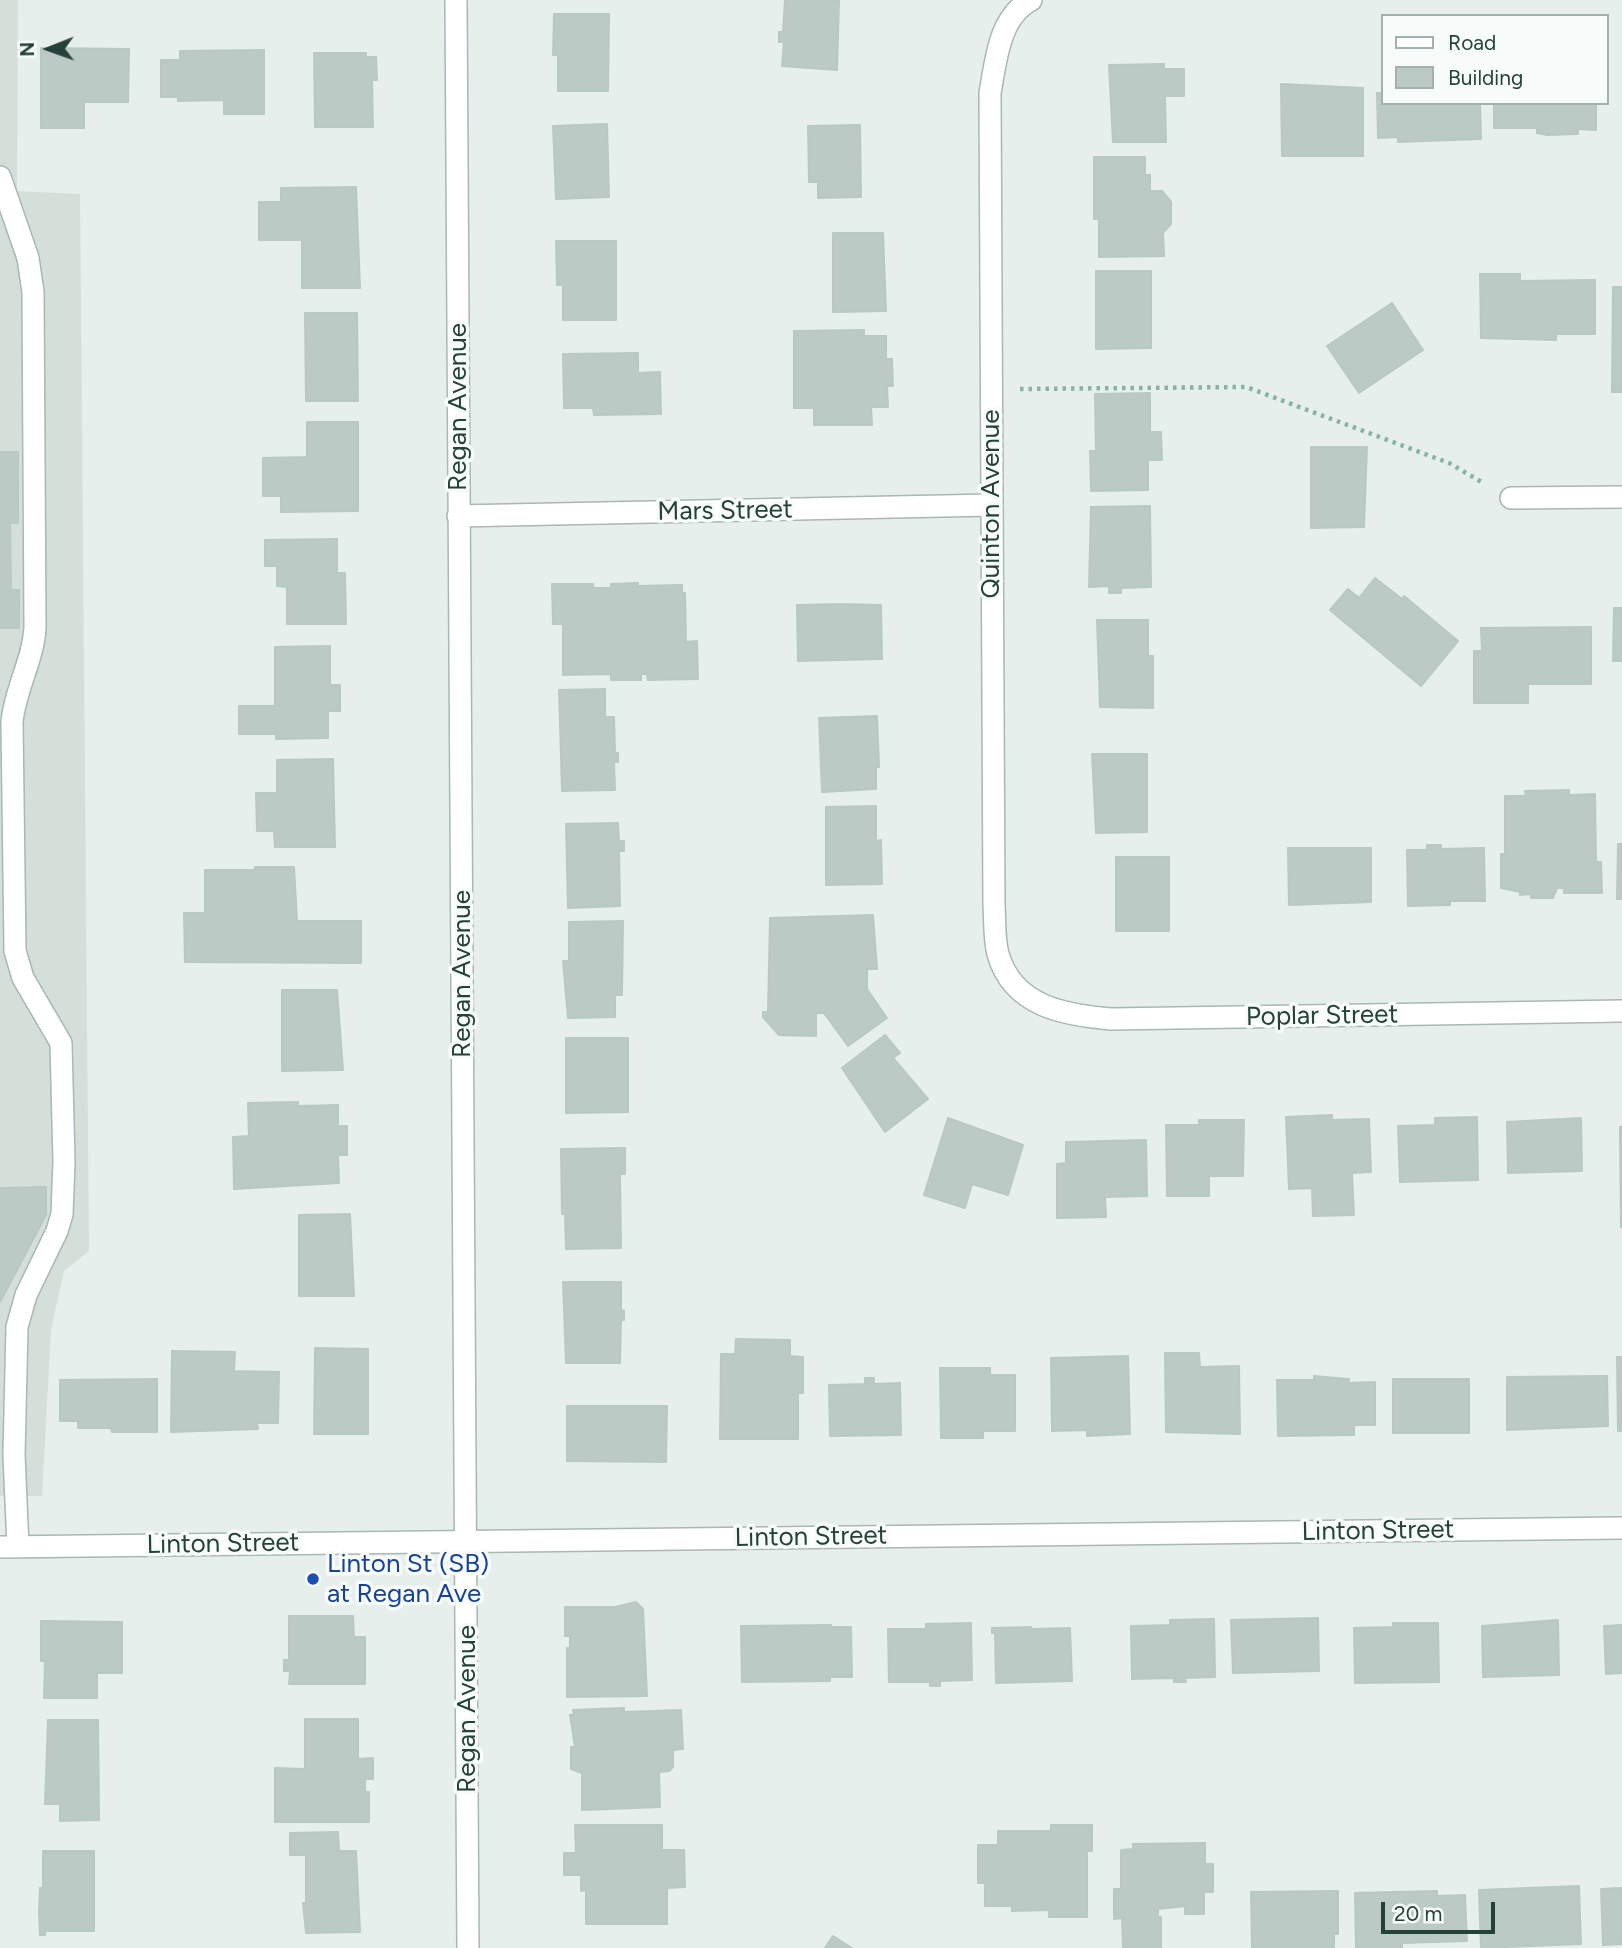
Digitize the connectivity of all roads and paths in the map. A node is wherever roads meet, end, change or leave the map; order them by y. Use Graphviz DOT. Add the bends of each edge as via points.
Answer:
graph roads {
  1 [pos="456,0"];
  2 [pos="1024,4"];
  3 [pos="0,177"];
  4 [pos="991,390"];
  5 [pos="1622,497"];
  6 [pos="1511,498"];
  7 [pos="991,505"];
  8 [pos="458,516"];
  9 [pos="1027,995"];
  10 [pos="1622,1011"];
  11 [pos="1622,1528"];
  12 [pos="466,1542"];
  13 [pos="9,1547"];
  14 [pos="468,1948"];
  1 -- 8 [label="street, Regan Avenue"];
  2 -- 4 [label="street, Quinton Avenue" via="998,44 990,93"];
  3 -- 13 [label="street" via="28,258 33,292 35,628 12,722 15,951 23,978 61,1042 64,1162 62,1214 17,1327"];
  4 -- 6 [label="path" via="1246,387 1449,463"];
  4 -- 7 [label="street, Quinton Avenue"];
  5 -- 6 [label="street"];
  7 -- 8 [label="street, Mars Street"];
  7 -- 9 [label="street, Quinton Avenue" via="994,905 998,954 1009,978"];
  8 -- 12 [label="street, Regan Avenue"];
  9 -- 10 [label="street, Poplar Street" via="1047,1009 1111,1019"];
  11 -- 12 [label="street, Linton Street"];
  12 -- 13 [label="street, Linton Street"];
  12 -- 14 [label="street, Regan Avenue"];
}
